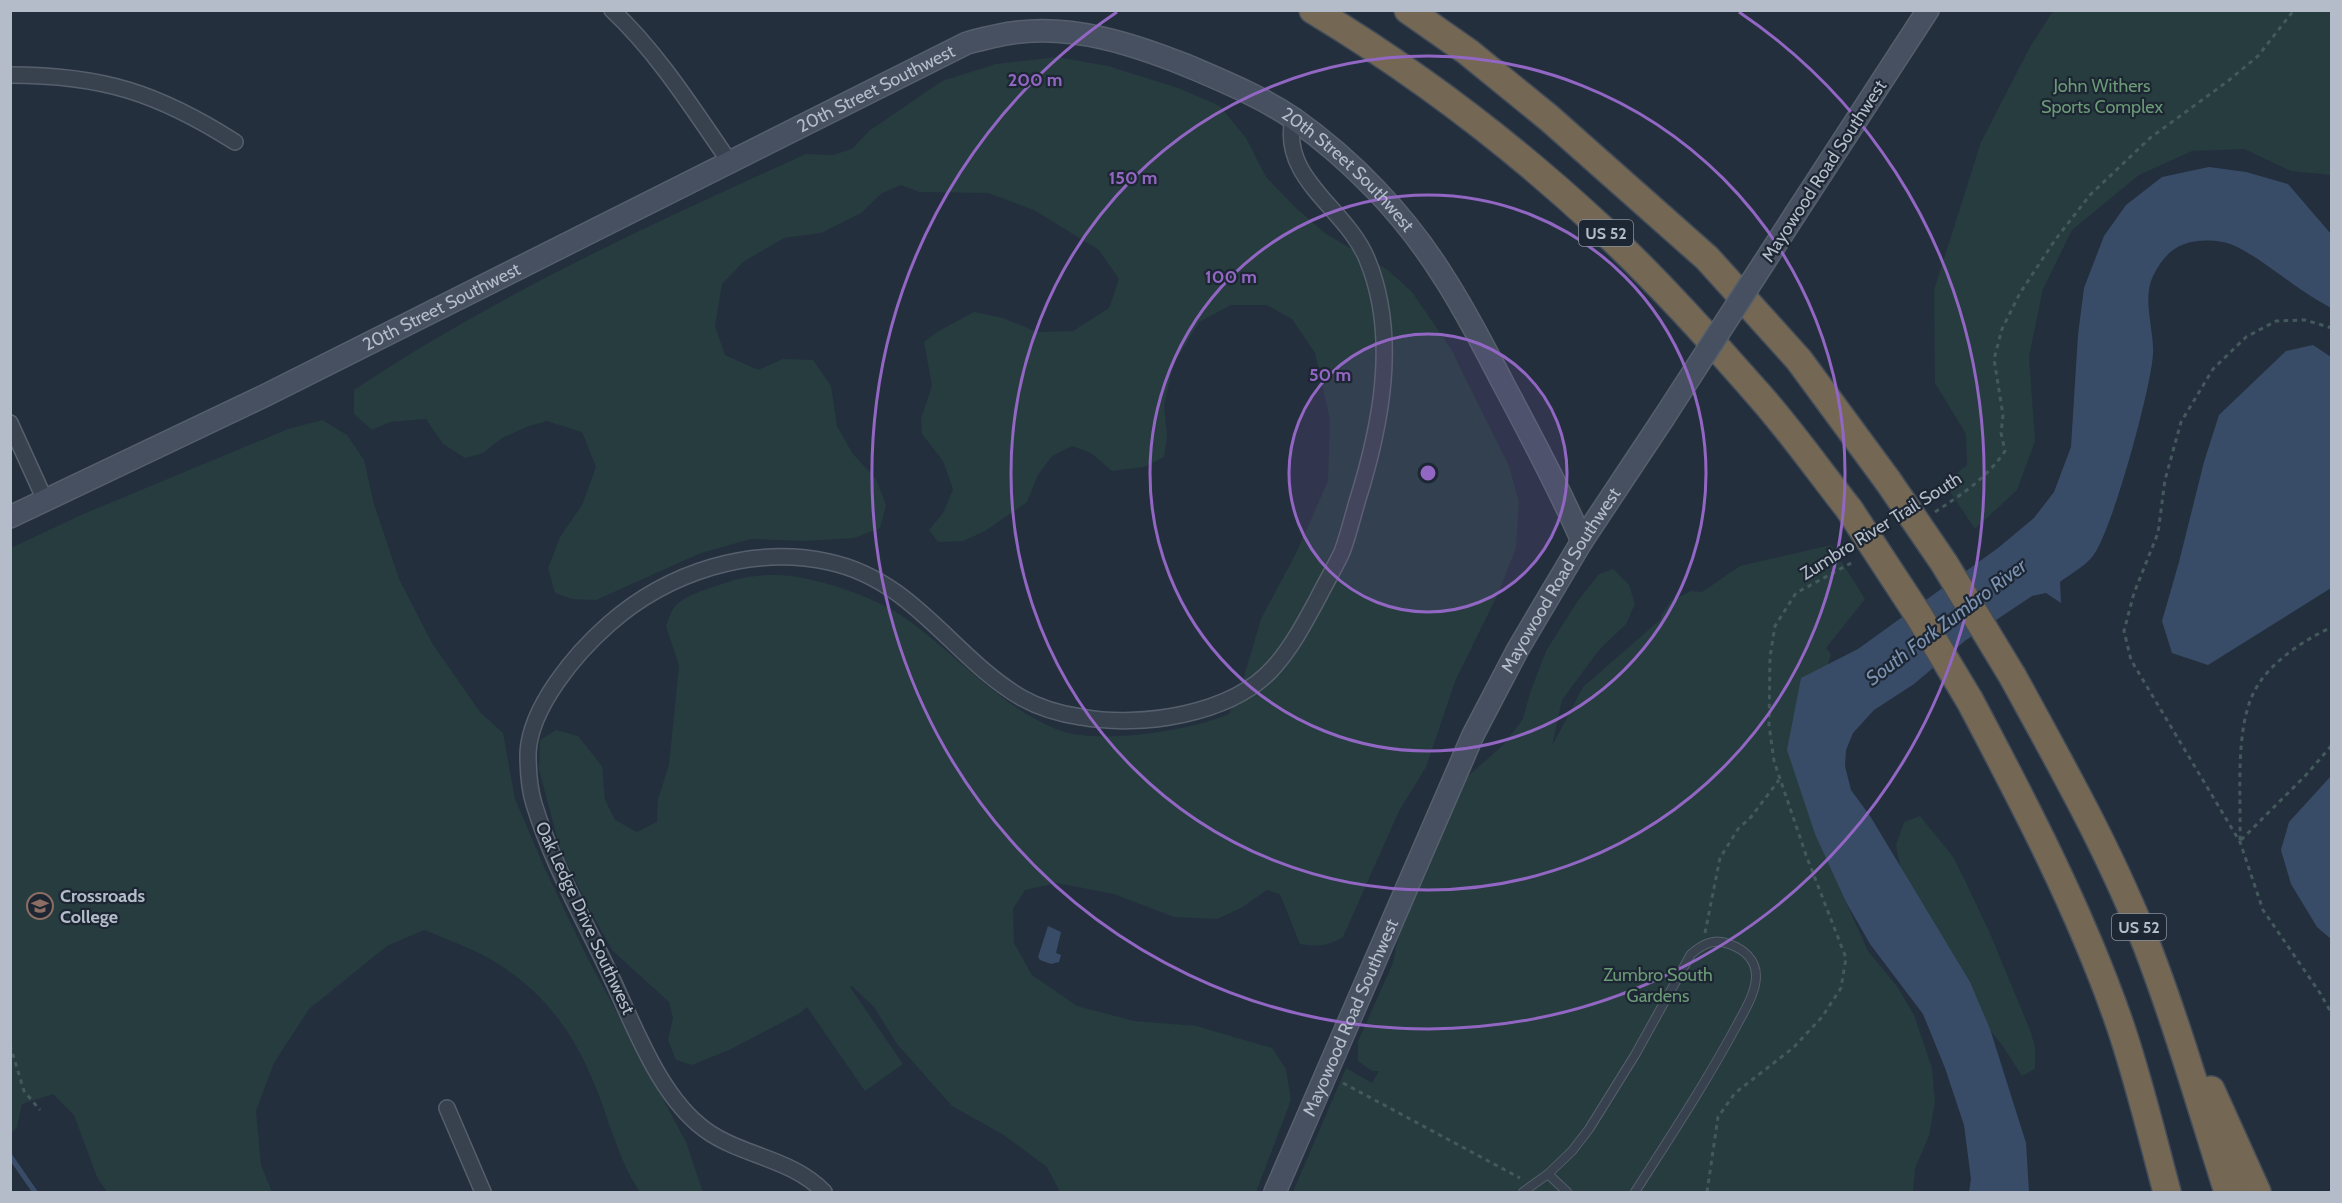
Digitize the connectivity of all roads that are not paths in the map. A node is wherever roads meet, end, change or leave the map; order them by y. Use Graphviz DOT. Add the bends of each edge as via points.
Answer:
graph roads {
  1 [pos="612,10"];
  2 [pos="1313,10"];
  3 [pos="1408,10"];
  4 [pos="1928,10"];
  5 [pos="10,75"];
  6 [pos="1293,118"];
  7 [pos="235,142"];
  8 [pos="729,161"];
  9 [pos="10,423"];
  10 [pos="45,500"];
  11 [pos="10,517"];
  12 [pos="1582,541"];
  13 [pos="2147,946"];
  14 [pos="447,1108"];
  15 [pos="2147,1116"];
  16 [pos="1548,1174"];
  17 [pos="483,1192"];
  18 [pos="824,1192"];
  19 [pos="1275,1192"];
  20 [pos="1523,1192"];
  21 [pos="1567,1192"];
  22 [pos="1635,1192"];
  23 [pos="2160,1192"];
  24 [pos="2167,1192"];
  25 [pos="2228,1192"];
  26 [pos="2258,1192"];
  1 -- 8 [label="street" via="692,107"];
  2 -- 15 [label="highway, US 52, bridge" via="1424,84 1599,226 1761,396 1849,509 1970,701 2033,822 2080,923 2119,1022"];
  3 -- 13 [label="highway, US 52, bridge" via="1468,52 1549,118 1707,258 1799,360 1944,563 2013,677 2085,811"];
  4 -- 12 [label="street, Mayowood Road Southwest, bridge"];
  5 -- 7 [label="street" via="87,79 125,88 197,117"];
  6 -- 8 [label="street, 20th Street Southwest" via="1156,53 1106,38 1012,32 967,43"];
  6 -- 12 [label="street, 20th Street Southwest" via="1380,195 1443,275 1561,492"];
  6 -- 18 [label="street, Oak Ledge Drive Southwest" via="1289,136 1295,160 1308,182 1341,218 1368,261 1380,303 1385,360 1383,397 1367,471 1342,552 1303,625 1277,664 1257,684 1215,705 1174,715 1134,720 1086,718 1054,711 1024,699 1000,683 910,603 875,578 832,562 787,556 740,559 691,573 648,595 610,623 571,661 543,704 528,747 531,796 546,842 653,1064 677,1104 702,1129 799,1172"];
  8 -- 10 [label="street, 20th Street Southwest" via="266,395"];
  9 -- 10 [label="street"];
  10 -- 11 [label="street, 20th Street Southwest"];
  12 -- 19 [label="street, Mayowood Road Southwest" via="1473,735"];
  13 -- 25 [label="highway, US 52"];
  13 -- 26 [label="highway"];
  14 -- 17 [label="street"];
  15 -- 23 [label="highway"];
  15 -- 24 [label="highway, US 52"];
  16 -- 20 [label="lane"];
  16 -- 21 [label="lane"];
  16 -- 22 [label="lane" via="1589,1129 1691,954 1703,944 1724,942 1746,953 1753,962 1754,987 1725,1047"];
}
